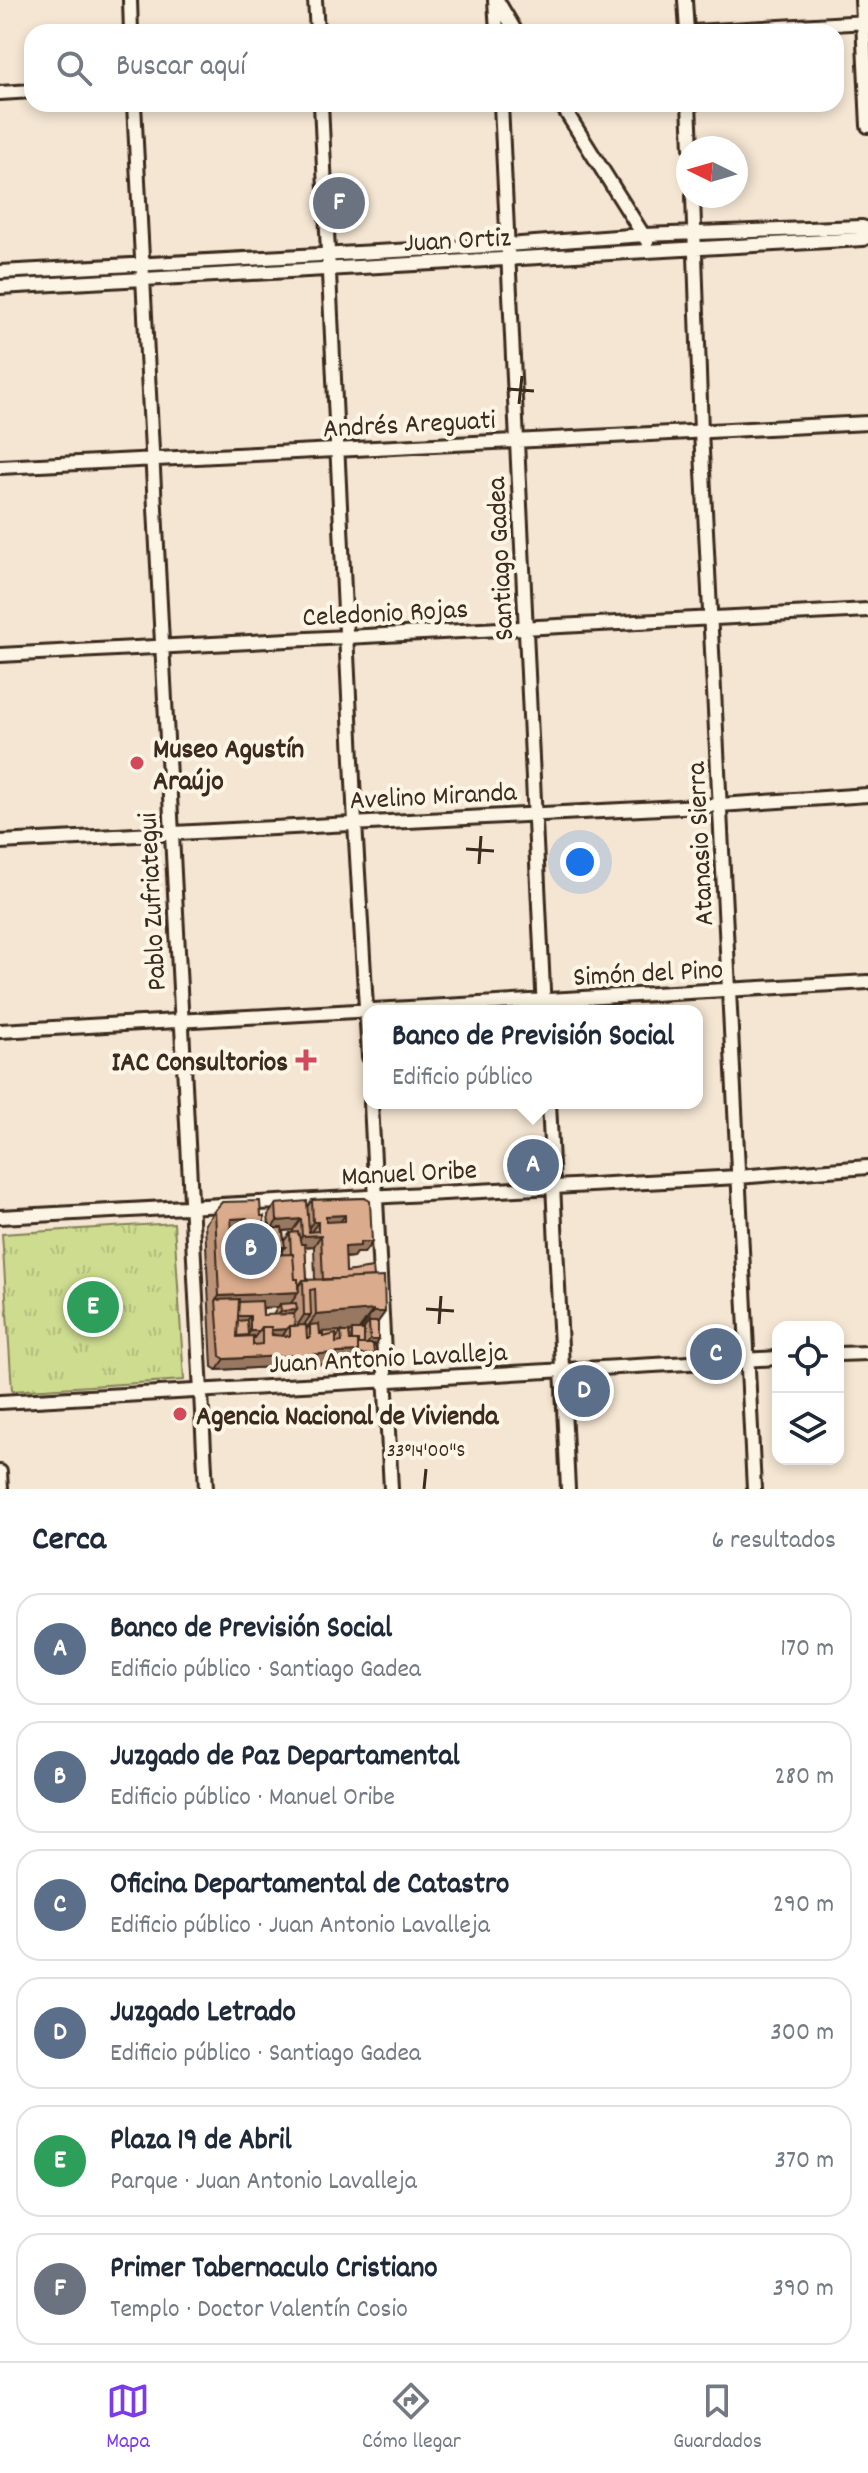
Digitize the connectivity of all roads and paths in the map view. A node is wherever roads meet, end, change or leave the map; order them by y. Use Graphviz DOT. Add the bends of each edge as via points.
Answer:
graph roads {
  1 [pos="130,0"];
  2 [pos="315,0"];
  3 [pos="496,0"];
  4 [pos="685,0"];
  5 [pos="862,0"];
  6 [pos="865,22"];
  7 [pos="131,24"];
  8 [pos="316,24"];
  9 [pos="497,24"];
  10 [pos="511,24"];
  11 [pos="686,24"];
  12 [pos="831,24"];
  13 [pos="24,92"];
  14 [pos="0,93"];
  15 [pos="134,112"];
  16 [pos="321,112"];
  17 [pos="501,112"];
  18 [pos="566,112"];
  19 [pos="689,112"];
  20 [pos="868,126"];
  21 [pos="690,136"];
  22 [pos="693,208"];
  23 [pos="868,229"];
  24 [pos="694,233"];
  25 [pos="644,235"];
  26 [pos="868,236"];
  27 [pos="507,245"];
  28 [pos="695,249"];
  29 [pos="652,251"];
  30 [pos="328,254"];
  31 [pos="507,260"];
  32 [pos="141,264"];
  33 [pos="329,269"];
  34 [pos="0,272"];
  35 [pos="141,279"];
  36 [pos="0,287"];
  37 [pos="868,423"];
  38 [pos="701,431"];
  39 [pos="516,441"];
  40 [pos="338,450"];
  41 [pos="151,460"];
  42 [pos="0,467"];
  43 [pos="868,610"];
  44 [pos="710,618"];
  45 [pos="525,628"];
  46 [pos="348,637"];
  47 [pos="161,646"];
  48 [pos="0,655"];
  49 [pos="868,795"];
  50 [pos="720,805"];
  51 [pos="534,813"];
  52 [pos="355,823"];
  53 [pos="170,834"];
  54 [pos="0,842"];
  55 [pos="868,982"];
  56 [pos="729,991"];
  57 [pos="367,1005"];
  58 [pos="544,1005"];
  59 [pos="556,1005"];
  60 [pos="363,1011"];
  61 [pos="181,1021"];
  62 [pos="0,1031"];
  63 [pos="371,1109"];
  64 [pos="549,1109"];
  65 [pos="868,1167"];
  66 [pos="738,1177"];
  67 [pos="553,1187"];
  68 [pos="376,1197"];
  69 [pos="191,1207"];
  70 [pos="0,1217"];
  71 [pos="868,1353"];
  72 [pos="844,1354"];
  73 [pos="772,1358"];
  74 [pos="747,1360"];
  75 [pos="562,1370"];
  76 [pos="386,1380"];
  77 [pos="201,1391"];
  78 [pos="0,1402"];
  79 [pos="0,1472"];
  80 [pos="1,1489"];
  81 [pos="206,1489"];
  82 [pos="391,1489"];
  83 [pos="568,1489"];
  84 [pos="754,1489"];
  1 -- 7 [label="street"];
  2 -- 8 [label="street"];
  3 -- 9 [label="street"];
  3 -- 10 [label="street"];
  4 -- 11 [label="street"];
  5 -- 6 [label="street"];
  6 -- 12 [label="street"];
  6 -- 20 [label="street"];
  13 -- 14 [label="street"];
  15 -- 32 [label="street, Pablo Zufriategui"];
  16 -- 30 [label="street"];
  17 -- 27 [label="street, Santiago Gadea"];
  18 -- 25 [label="street"];
  19 -- 21 [label="street"];
  22 -- 24 [label="street, Atanasio Sierra"];
  23 -- 24 [label="street, Juan Ortiz"];
  24 -- 25 [label="street, Juan Ortiz"];
  24 -- 28 [label="street, Atanasio Sierra"];
  25 -- 27 [label="street, Juan Ortiz"];
  25 -- 29 [label="street"];
  26 -- 28 [label="street, Juan Ortiz"];
  27 -- 30 [label="street, Juan Ortiz"];
  27 -- 31 [label="street, Santiago Gadea"];
  28 -- 29 [label="street, Juan Ortiz"];
  28 -- 38 [label="street, Atanasio Sierra"];
  29 -- 31 [label="street, Juan Ortiz"];
  30 -- 32 [label="street, Juan Ortiz"];
  30 -- 33 [label="street"];
  31 -- 33 [label="street, Juan Ortiz"];
  31 -- 39 [label="street, Santiago Gadea"];
  32 -- 34 [label="street, Juan Ortiz"];
  32 -- 35 [label="street, Pablo Zufriategui"];
  33 -- 35 [label="street, Juan Ortiz"];
  33 -- 40 [label="street"];
  35 -- 36 [label="street, Juan Ortiz"];
  35 -- 41 [label="street, Pablo Zufriategui"];
  37 -- 38 [label="street, Andrés Areguati"];
  38 -- 39 [label="street, Andrés Areguati"];
  38 -- 44 [label="street, Atanasio Sierra"];
  39 -- 40 [label="street, Andrés Areguati"];
  39 -- 45 [label="street, Santiago Gadea"];
  40 -- 41 [label="street, Andrés Areguati"];
  40 -- 46 [label="street"];
  41 -- 42 [label="street, Andrés Areguati"];
  41 -- 47 [label="street, Pablo Zufriategui"];
  43 -- 44 [label="street, Celedonio Rojas"];
  44 -- 45 [label="street, Celedonio Rojas"];
  44 -- 50 [label="street, Atanasio Sierra"];
  45 -- 46 [label="street, Celedonio Rojas"];
  45 -- 51 [label="street, Santiago Gadea"];
  46 -- 47 [label="street, Celedonio Rojas"];
  46 -- 52 [label="street"];
  47 -- 48 [label="street, Celedonio Rojas"];
  47 -- 53 [label="street, Pablo Zufriategui"];
  49 -- 50 [label="street, Avelino Miranda"];
  50 -- 51 [label="street, Avelino Miranda"];
  50 -- 56 [label="street, Atanasio Sierra"];
  51 -- 52 [label="street, Avelino Miranda"];
  51 -- 58 [label="street, Santiago Gadea"];
  52 -- 53 [label="street, Avelino Miranda"];
  52 -- 57 [label="street"];
  53 -- 54 [label="street, Avelino Miranda"];
  53 -- 61 [label="street, Pablo Zufriategui"];
  55 -- 56 [label="street, Simón del Pino"];
  56 -- 59 [label="street, Simón del Pino"];
  56 -- 66 [label="street, Atanasio Sierra"];
  60 -- 61 [label="street, Simón del Pino"];
  61 -- 62 [label="street, Simón del Pino"];
  61 -- 69 [label="street, Pablo Zufriategui"];
  63 -- 68 [label="street"];
  64 -- 67 [label="street"];
  65 -- 66 [label="street, Manuel Oribe"];
  66 -- 67 [label="street, Manuel Oribe"];
  66 -- 74 [label="street, Atanasio Sierra"];
  67 -- 68 [label="street, Manuel Oribe"];
  67 -- 75 [label="street"];
  68 -- 69 [label="street, Manuel Oribe"];
  68 -- 76 [label="street"];
  69 -- 70 [label="street, Manuel Oribe"];
  69 -- 77 [label="street, Pablo Zufriategui"];
  71 -- 72 [label="street"];
  73 -- 74 [label="street, Juan Antonio Lavalleja"];
  74 -- 75 [label="street, Juan Antonio Lavalleja"];
  74 -- 84 [label="street, Atanasio Sierra"];
  75 -- 76 [label="street, Juan Antonio Lavalleja"];
  75 -- 83 [label="street"];
  76 -- 77 [label="street, Juan Antonio Lavalleja"];
  76 -- 82 [label="street"];
  77 -- 78 [label="street, Juan Antonio Lavalleja"];
  77 -- 81 [label="street, Pablo Zufriategui"];
  79 -- 80 [label="street"];
}
